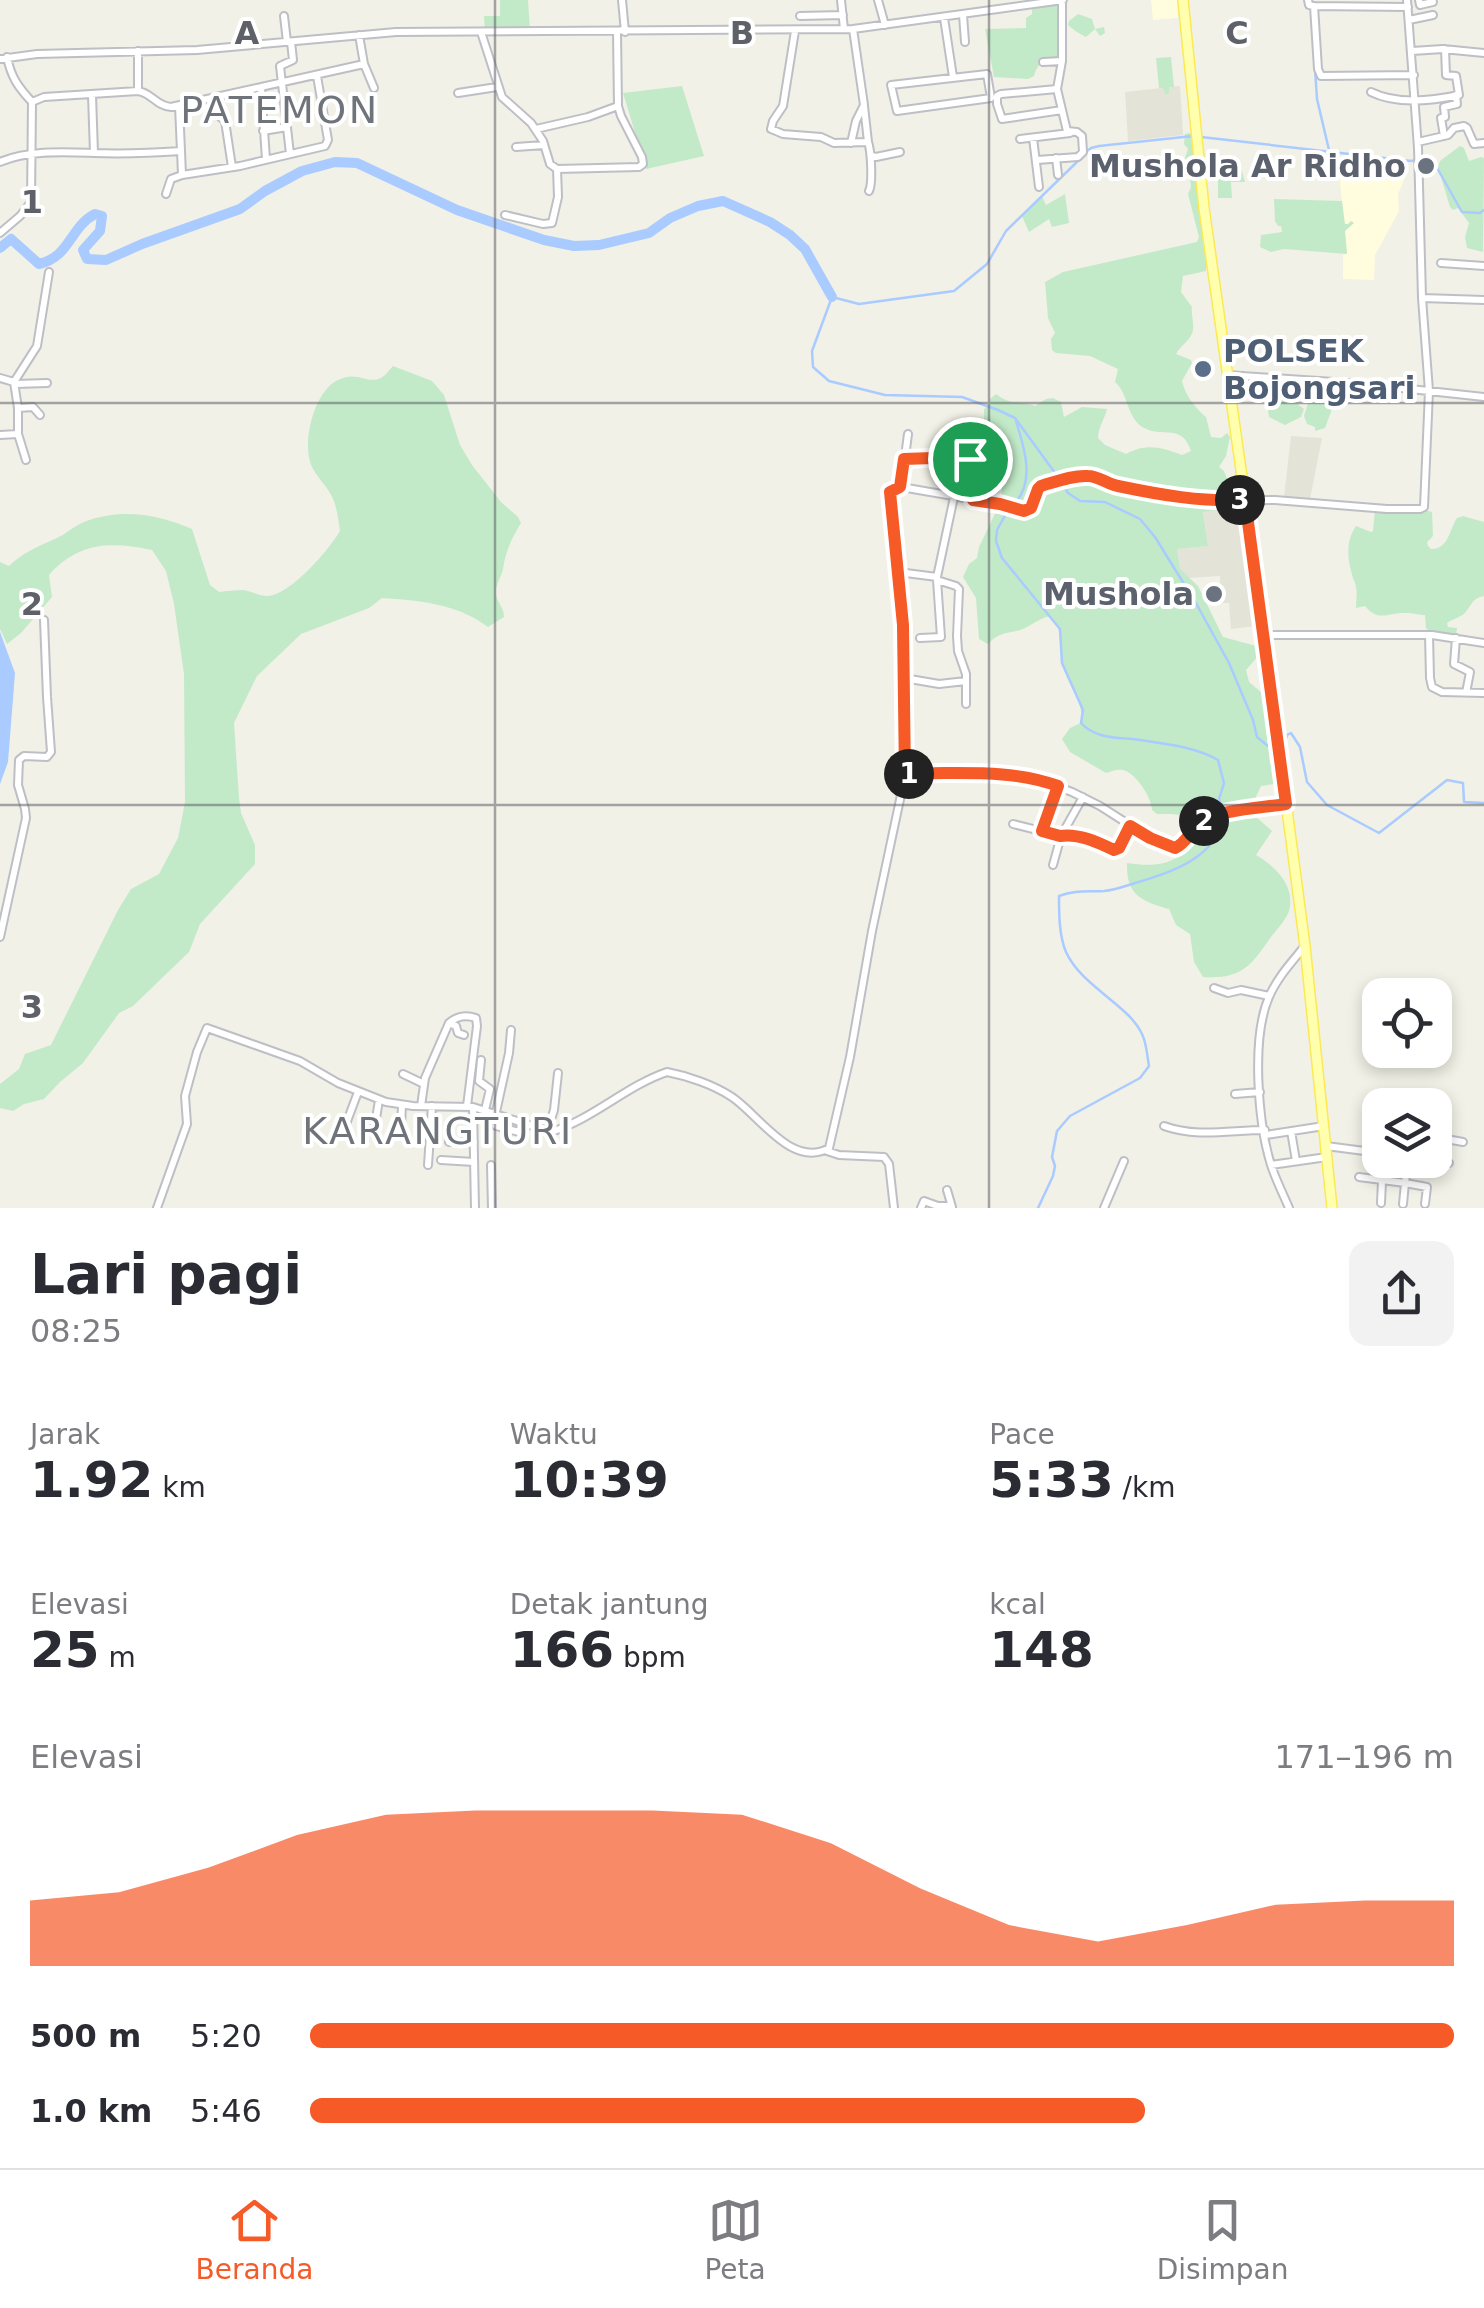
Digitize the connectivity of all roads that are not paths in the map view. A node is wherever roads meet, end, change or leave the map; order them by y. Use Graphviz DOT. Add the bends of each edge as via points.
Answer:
graph roads {
  1 [pos="622,0"];
  2 [pos="841,0"];
  3 [pos="878,0"];
  4 [pos="966,0"];
  5 [pos="1063,0"];
  6 [pos="1183,0"];
  7 [pos="1419,0"];
  8 [pos="1432,2"];
  9 [pos="1408,3"];
  10 [pos="1312,5"];
  11 [pos="966,14"];
  12 [pos="843,15"];
  13 [pos="1434,15"];
  14 [pos="284,16"];
  15 [pos="800,16"];
  16 [pos="944,18"];
  17 [pos="1409,20"];
  18 [pos="885,26"];
  19 [pos="849,29"];
  20 [pos="795,30"];
  21 [pos="481,32"];
  22 [pos="621,32"];
  23 [pos="358,35"];
  24 [pos="289,42"];
  25 [pos="965,42"];
  26 [pos="1445,49"];
  27 [pos="138,51"];
  28 [pos="1412,51"];
  29 [pos="1484,52"];
  30 [pos="3,58"];
  31 [pos="1062,61"];
  32 [pos="1043,62"];
  33 [pos="364,64"];
  34 [pos="1414,75"];
  35 [pos="317,76"];
  36 [pos="954,78"];
  37 [pos="282,82"];
  38 [pos="497,86"];
  39 [pos="261,87"];
  40 [pos="374,88"];
  41 [pos="1057,88"];
  42 [pos="138,91"];
  43 [pos="1370,92"];
  44 [pos="458,93"];
  45 [pos="92,95"];
  46 [pos="1456,96"];
  47 [pos="213,98"];
  48 [pos="1415,100"];
  49 [pos="32,102"];
  50 [pos="864,105"];
  51 [pos="178,106"];
  52 [pos="618,106"];
  53 [pos="1062,110"];
  54 [pos="287,128"];
  55 [pos="536,129"];
  56 [pos="263,131"];
  57 [pos="1077,132"];
  58 [pos="1444,136"];
  59 [pos="1033,138"];
  60 [pos="1020,140"];
  61 [pos="868,142"];
  62 [pos="1418,142"];
  63 [pos="850,143"];
  64 [pos="1484,143"];
  65 [pos="544,145"];
  66 [pos="516,147"];
  67 [pos="181,151"];
  68 [pos="900,152"];
  69 [pos="94,153"];
  70 [pos="290,154"];
  71 [pos="31,156"];
  72 [pos="872,156"];
  73 [pos="1056,158"];
  74 [pos="266,160"];
  75 [pos="1036,160"];
  76 [pos="0,162"];
  77 [pos="232,167"];
  78 [pos="557,169"];
  79 [pos="182,175"];
  80 [pos="1058,175"];
  81 [pos="1039,187"];
  82 [pos="869,191"];
  83 [pos="166,194"];
  84 [pos="505,215"];
  85 [pos="0,233"];
  86 [pos="1441,263"];
  87 [pos="1484,266"];
  88 [pos="49,272"];
  89 [pos="1422,298"];
  90 [pos="1484,300"];
  91 [pos="1226,375"];
  92 [pos="0,378"];
  93 [pos="15,383"];
  94 [pos="47,383"];
  95 [pos="1429,391"];
  96 [pos="1484,397"];
  97 [pos="18,408"];
  98 [pos="40,415"];
  99 [pos="18,434"];
  100 [pos="908,434"];
  101 [pos="0,435"];
  102 [pos="904,459"];
  103 [pos="26,460"];
  104 [pos="980,464"];
  105 [pos="997,466"];
  106 [pos="900,487"];
  107 [pos="954,496"];
  108 [pos="973,500"];
  109 [pos="1245,500"];
  110 [pos="898,572"];
  111 [pos="937,578"];
  112 [pos="44,620"];
  113 [pos="1264,635"];
  114 [pos="1429,635"];
  115 [pos="920,638"];
  116 [pos="1456,638"];
  117 [pos="1484,643"];
  118 [pos="904,678"];
  119 [pos="966,682"];
  120 [pos="1466,692"];
  121 [pos="1484,693"];
  122 [pos="966,704"];
  123 [pos="905,776"];
  124 [pos="1058,786"];
  125 [pos="1083,798"];
  126 [pos="1286,804"];
  127 [pos="1013,824"];
  128 [pos="1130,826"];
  129 [pos="1042,831"];
  130 [pos="1063,835"];
  131 [pos="1053,865"];
  132 [pos="0,938"];
  133 [pos="1305,946"];
  134 [pos="1214,988"];
  135 [pos="1269,996"];
  136 [pos="449,1023"];
  137 [pos="510,1030"];
  138 [pos="464,1035"];
  139 [pos="481,1060"];
  140 [pos="558,1073"];
  141 [pos="403,1074"];
  142 [pos="424,1084"];
  143 [pos="358,1092"];
  144 [pos="1260,1092"];
  145 [pos="1235,1094"];
  146 [pos="379,1100"];
  147 [pos="402,1105"];
  148 [pos="421,1106"];
  149 [pos="432,1106"];
  150 [pos="470,1107"];
  151 [pos="486,1110"];
  152 [pos="496,1113"];
  153 [pos="346,1124"];
  154 [pos="524,1124"];
  155 [pos="496,1126"];
  156 [pos="1164,1126"];
  157 [pos="1324,1126"];
  158 [pos="401,1127"];
  159 [pos="374,1131"];
  160 [pos="547,1132"];
  161 [pos="1265,1132"];
  162 [pos="1292,1132"];
  163 [pos="1452,1140"];
  164 [pos="449,1142"];
  165 [pos="474,1142"];
  166 [pos="1463,1142"];
  167 [pos="827,1150"];
  168 [pos="1326,1151"];
  169 [pos="1362,1152"];
  170 [pos="440,1160"];
  171 [pos="1124,1161"];
  172 [pos="1296,1161"];
  173 [pos="474,1162"];
  174 [pos="428,1165"];
  175 [pos="491,1165"];
  176 [pos="1271,1166"];
  177 [pos="1359,1177"];
  178 [pos="1406,1178"];
  179 [pos="1382,1180"];
  180 [pos="1405,1183"];
  181 [pos="947,1190"];
  182 [pos="1381,1203"];
  183 [pos="1403,1204"];
  184 [pos="1425,1204"];
  185 [pos="952,1207"];
  186 [pos="157,1208"];
  187 [pos="475,1208"];
  188 [pos="492,1208"];
  189 [pos="894,1208"];
  190 [pos="921,1208"];
  191 [pos="1104,1208"];
  192 [pos="1289,1208"];
  193 [pos="1332,1208"];
  1 -- 22 [label="street"];
  2 -- 12 [label="street"];
  3 -- 18 [label="street"];
  4 -- 11 [label="street"];
  5 -- 11 [label="street"];
  5 -- 31 [label="street"];
  6 -- 91 [label="main road"];
  7 -- 8 [label="street"];
  9 -- 10 [label="street"];
  9 -- 17 [label="street"];
  10 -- 34 [label="street" via="1319,74"];
  11 -- 16 [label="street"];
  11 -- 25 [label="street"];
  12 -- 15 [label="street"];
  12 -- 19 [label="street"];
  13 -- 17 [label="street"];
  14 -- 24 [label="street"];
  16 -- 18 [label="street"];
  16 -- 36 [label="street"];
  17 -- 28 [label="street"];
  18 -- 19 [label="street"];
  19 -- 20 [label="street"];
  19 -- 50 [label="street"];
  20 -- 22 [label="street"];
  20 -- 63 [label="street" via="783,106 772,129"];
  21 -- 22 [label="street"];
  21 -- 23 [label="street"];
  21 -- 38 [label="street"];
  22 -- 52 [label="street"];
  23 -- 24 [label="street"];
  23 -- 33 [label="street"];
  24 -- 27 [label="street"];
  24 -- 37 [label="street" via="293,60 280,66"];
  26 -- 28 [label="street"];
  26 -- 29 [label="street"];
  26 -- 46 [label="street"];
  27 -- 30 [label="street"];
  27 -- 42 [label="street"];
  28 -- 34 [label="street"];
  30 -- 49 [label="street"];
  31 -- 32 [label="street"];
  31 -- 41 [label="street"];
  33 -- 35 [label="street"];
  33 -- 40 [label="street"];
  34 -- 48 [label="street"];
  35 -- 37 [label="street"];
  35 -- 70 [label="street" via="327,144"];
  36 -- 36 [label="street" via="890,86 897,112 991,98 987,74"];
  37 -- 39 [label="street"];
  37 -- 54 [label="street"];
  38 -- 44 [label="street"];
  38 -- 55 [label="street"];
  39 -- 47 [label="street"];
  39 -- 56 [label="street"];
  41 -- 53 [label="street"];
  41 -- 53 [label="street" via="1001,94 996,104 1002,119"];
  42 -- 45 [label="street"];
  42 -- 51 [label="street" via="160,106"];
  43 -- 48 [label="street"];
  45 -- 49 [label="street"];
  45 -- 69 [label="street"];
  46 -- 48 [label="street"];
  46 -- 58 [label="street" via="1456,105 1444,105"];
  47 -- 51 [label="street"];
  47 -- 77 [label="street"];
  48 -- 62 [label="street"];
  49 -- 71 [label="street"];
  50 -- 61 [label="street"];
  50 -- 63 [label="street"];
  51 -- 67 [label="street"];
  52 -- 55 [label="street"];
  52 -- 78 [label="street" via="643,164"];
  53 -- 57 [label="street" via="1067,130"];
  54 -- 56 [label="street"];
  54 -- 70 [label="street"];
  55 -- 65 [label="street"];
  56 -- 74 [label="street"];
  57 -- 59 [label="street"];
  57 -- 73 [label="street" via="1083,152"];
  58 -- 62 [label="street"];
  58 -- 64 [label="street" via="1464,126 1474,144"];
  59 -- 60 [label="street"];
  59 -- 75 [label="street"];
  61 -- 63 [label="street"];
  61 -- 72 [label="street"];
  62 -- 89 [label="street"];
  65 -- 66 [label="street"];
  65 -- 78 [label="street"];
  67 -- 69 [label="street"];
  67 -- 79 [label="street"];
  68 -- 72 [label="street"];
  69 -- 71 [label="street"];
  70 -- 74 [label="street"];
  71 -- 76 [label="street"];
  71 -- 85 [label="street" via="31,202"];
  72 -- 82 [label="street"];
  73 -- 75 [label="street"];
  73 -- 80 [label="street"];
  74 -- 77 [label="street"];
  75 -- 81 [label="street"];
  77 -- 79 [label="street"];
  78 -- 84 [label="street" via="552,223"];
  79 -- 83 [label="street" via="171,180"];
  86 -- 87 [label="street"];
  88 -- 93 [label="street" via="37,346"];
  89 -- 90 [label="street"];
  89 -- 95 [label="street"];
  91 -- 95 [label="street"];
  91 -- 109 [label="main road"];
  92 -- 93 [label="street"];
  93 -- 94 [label="street"];
  93 -- 97 [label="street"];
  95 -- 96 [label="street"];
  95 -- 109 [label="street" via="1423,508"];
  97 -- 98 [label="street" via="33,406"];
  97 -- 99 [label="street"];
  99 -- 101 [label="street"];
  99 -- 103 [label="street"];
  100 -- 102 [label="street"];
  102 -- 104 [label="street" via="966,458"];
  102 -- 106 [label="street"];
  104 -- 105 [label="street"];
  104 -- 108 [label="street"];
  106 -- 107 [label="street"];
  106 -- 110 [label="street" via="890,492"];
  107 -- 108 [label="street"];
  107 -- 111 [label="street"];
  108 -- 109 [label="street" via="1027,511 1041,486 1084,476 1160,495"];
  109 -- 113 [label="main road"];
  110 -- 111 [label="street"];
  110 -- 118 [label="street"];
  111 -- 115 [label="street" via="941,636"];
  111 -- 119 [label="street" via="958,589 958,652"];
  112 -- 132 [label="street" via="52,752 19,762 26,818"];
  113 -- 114 [label="street"];
  113 -- 126 [label="main road"];
  114 -- 116 [label="street"];
  114 -- 120 [label="street" via="1432,687"];
  116 -- 117 [label="street"];
  116 -- 120 [label="street" via="1454,664 1470,672"];
  118 -- 119 [label="street"];
  118 -- 123 [label="street"];
  119 -- 122 [label="street"];
  120 -- 121 [label="street"];
  123 -- 124 [label="street" via="1015,774"];
  123 -- 167 [label="street"];
  124 -- 125 [label="street"];
  124 -- 129 [label="street"];
  125 -- 128 [label="street"];
  125 -- 130 [label="street"];
  126 -- 128 [label="street" via="1218,815 1175,848"];
  126 -- 133 [label="main road"];
  127 -- 129 [label="street"];
  128 -- 130 [label="street" via="1114,850"];
  129 -- 130 [label="street"];
  130 -- 131 [label="street"];
  133 -- 135 [label="street"];
  133 -- 157 [label="main road"];
  134 -- 135 [label="street"];
  135 -- 144 [label="street" via="1257,1051"];
  136 -- 138 [label="street"];
  136 -- 142 [label="street"];
  136 -- 150 [label="street" via="477,1019"];
  137 -- 152 [label="street"];
  139 -- 151 [label="street" via="479,1081 490,1092"];
  140 -- 160 [label="street"];
  141 -- 142 [label="street"];
  142 -- 148 [label="street"];
  143 -- 146 [label="street"];
  143 -- 153 [label="street"];
  143 -- 186 [label="street" via="300,1061 208,1028 185,1096 187,1124"];
  144 -- 145 [label="street"];
  144 -- 161 [label="street"];
  146 -- 147 [label="street"];
  146 -- 159 [label="street"];
  147 -- 148 [label="street"];
  147 -- 158 [label="street"];
  148 -- 149 [label="street"];
  149 -- 150 [label="street"];
  149 -- 174 [label="street"];
  150 -- 151 [label="street"];
  150 -- 165 [label="street"];
  151 -- 152 [label="street"];
  152 -- 154 [label="street"];
  154 -- 155 [label="street" via="520,1132"];
  154 -- 160 [label="street"];
  156 -- 161 [label="street"];
  157 -- 162 [label="street"];
  157 -- 168 [label="main road"];
  160 -- 167 [label="street" via="667,1072 728,1094 796,1149"];
  161 -- 162 [label="street"];
  161 -- 176 [label="street"];
  162 -- 172 [label="street"];
  163 -- 166 [label="street"];
  164 -- 165 [label="street"];
  165 -- 173 [label="street"];
  167 -- 189 [label="street" via="884,1157"];
  168 -- 169 [label="street"];
  168 -- 172 [label="street"];
  168 -- 193 [label="main road"];
  170 -- 173 [label="street"];
  171 -- 191 [label="street"];
  172 -- 176 [label="street"];
  173 -- 187 [label="street"];
  175 -- 188 [label="street"];
  176 -- 192 [label="street"];
  177 -- 179 [label="street"];
  178 -- 180 [label="street"];
  179 -- 180 [label="street"];
  179 -- 182 [label="street"];
  180 -- 183 [label="street"];
  180 -- 184 [label="street" via="1427,1187"];
  181 -- 185 [label="street"];
  185 -- 190 [label="street" via="924,1202"];
}
